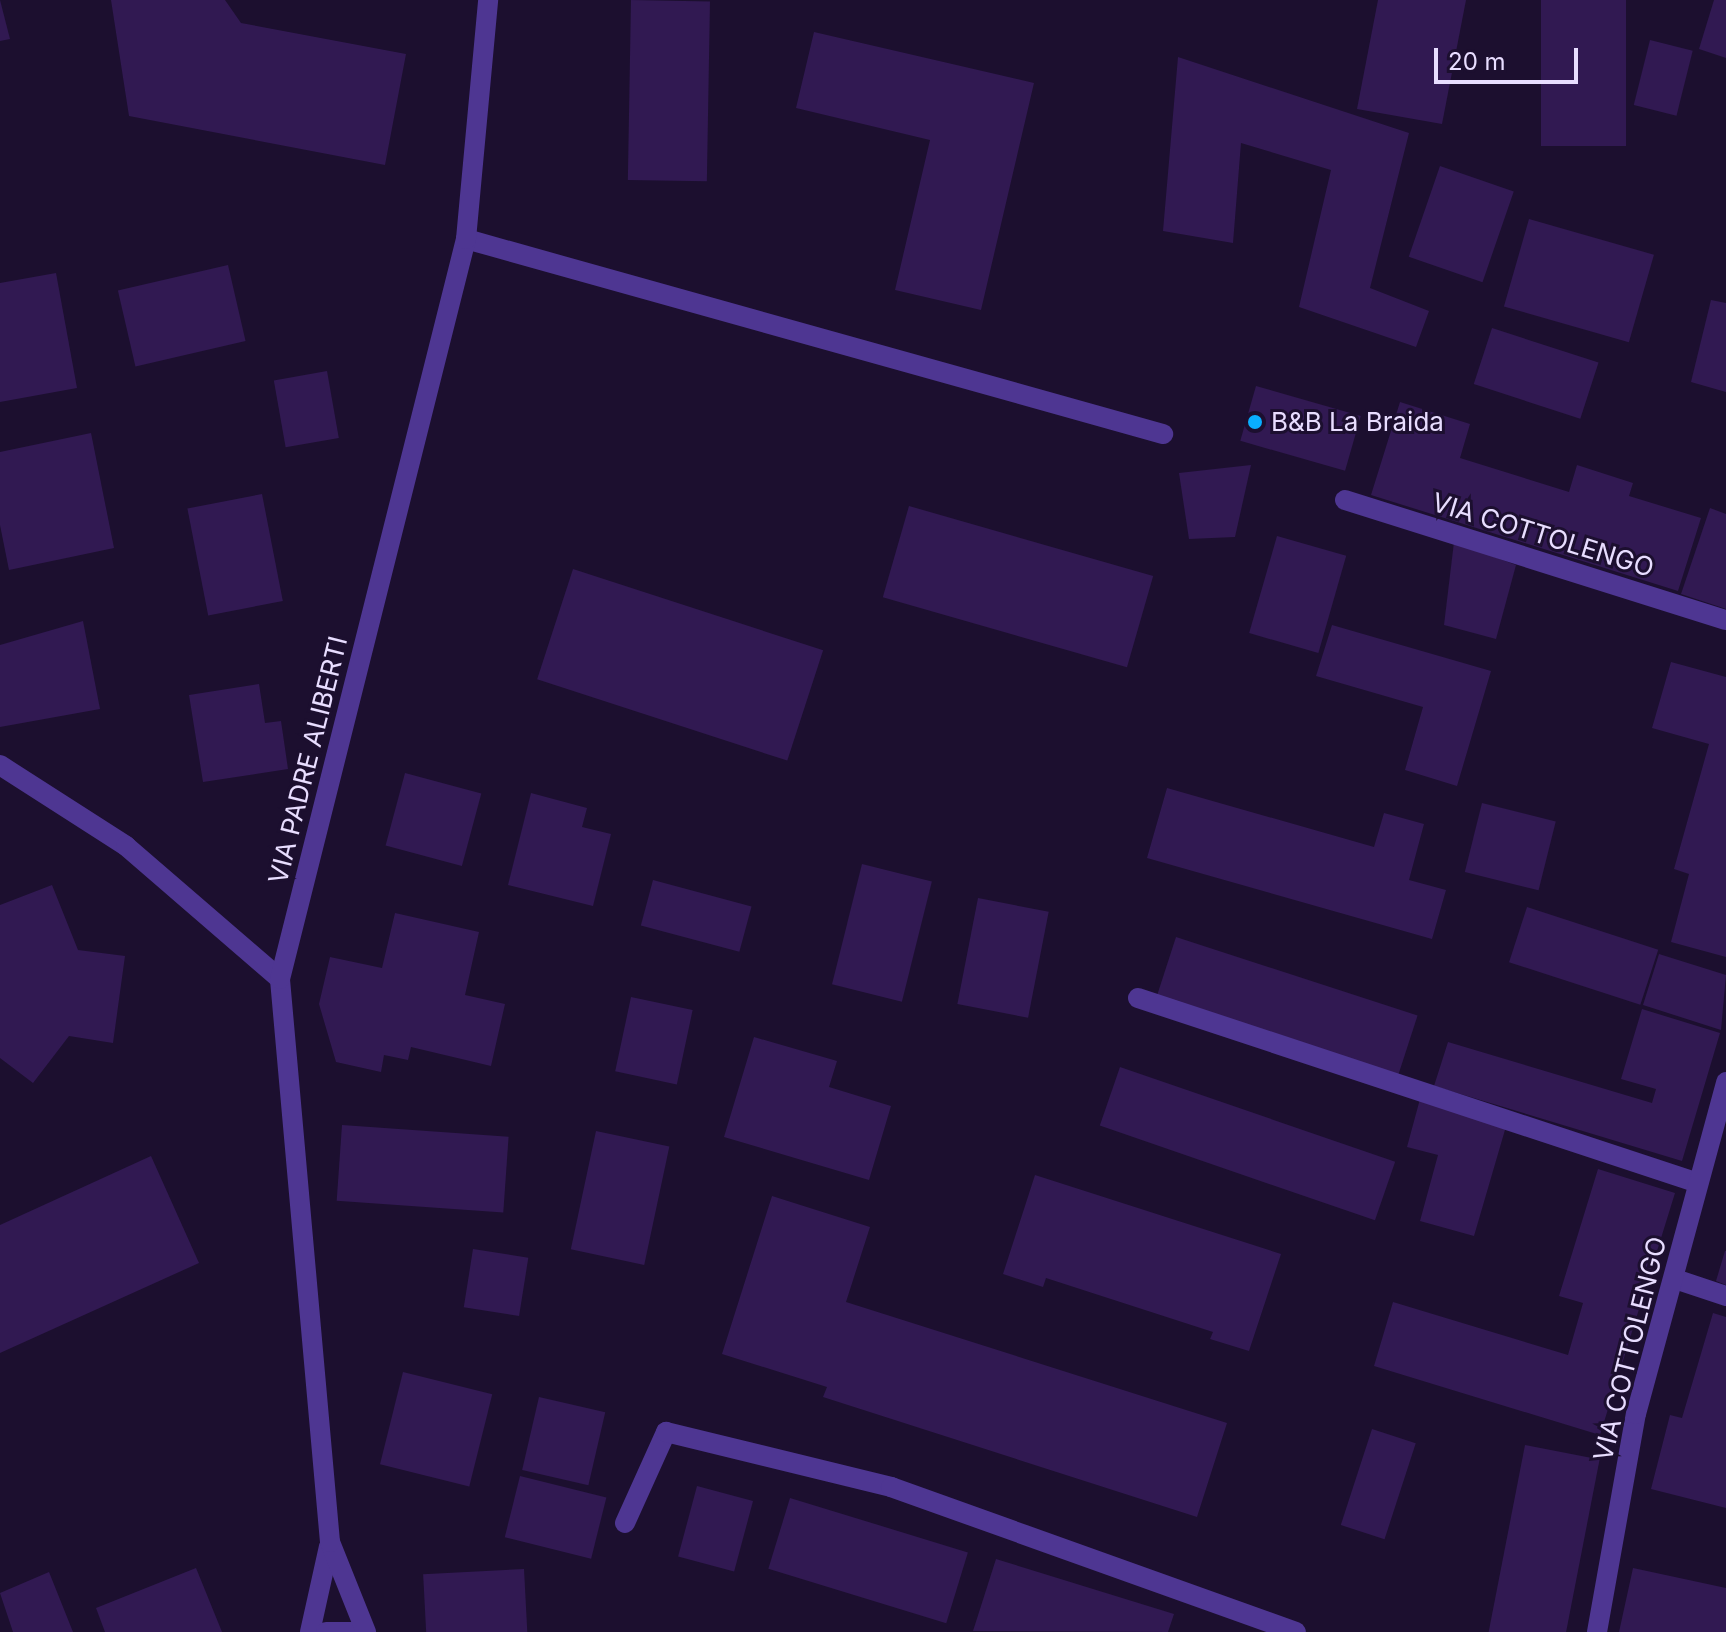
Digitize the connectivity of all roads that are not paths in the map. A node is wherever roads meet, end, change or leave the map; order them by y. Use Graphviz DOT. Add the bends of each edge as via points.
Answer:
graph roads {
  1 [pos="488,0"];
  2 [pos="466,239"];
  3 [pos="1163,434"];
  4 [pos="1345,500"];
  5 [pos="1726,620"];
  6 [pos="0,765"];
  7 [pos="280,979"];
  8 [pos="1138,998"];
  9 [pos="1726,1082"];
  10 [pos="1698,1183"];
  11 [pos="1675,1279"];
  12 [pos="1726,1296"];
  13 [pos="625,1523"];
  14 [pos="330,1542"];
  15 [pos="310,1632"];
  16 [pos="326,1632"];
  17 [pos="356,1632"];
  18 [pos="366,1632"];
  19 [pos="1296,1632"];
  20 [pos="1597,1632"];
  1 -- 2 [label="street, VIA PADRE ALIBERTI"];
  2 -- 3 [label="street"];
  2 -- 7 [label="street, VIA PADRE ALIBERTI"];
  4 -- 5 [label="street, VIA COTTOLENGO"];
  6 -- 7 [label="street" via="126,846"];
  7 -- 14 [label="street, VIA PADRE ALIBERTI"];
  8 -- 10 [label="street"];
  9 -- 10 [label="street, VIA COTTOLENGO"];
  10 -- 11 [label="street, VIA COTTOLENGO"];
  11 -- 12 [label="street"];
  11 -- 20 [label="street, VIA COTTOLENGO" via="1636,1414"];
  13 -- 19 [label="street" via="666,1432 891,1487"];
  14 -- 15 [label="street, VIA PADRE ALIBERTI"];
  14 -- 18 [label="street, VIA PADRE ALIBERTI"];
  16 -- 17 [label="street"];
}
